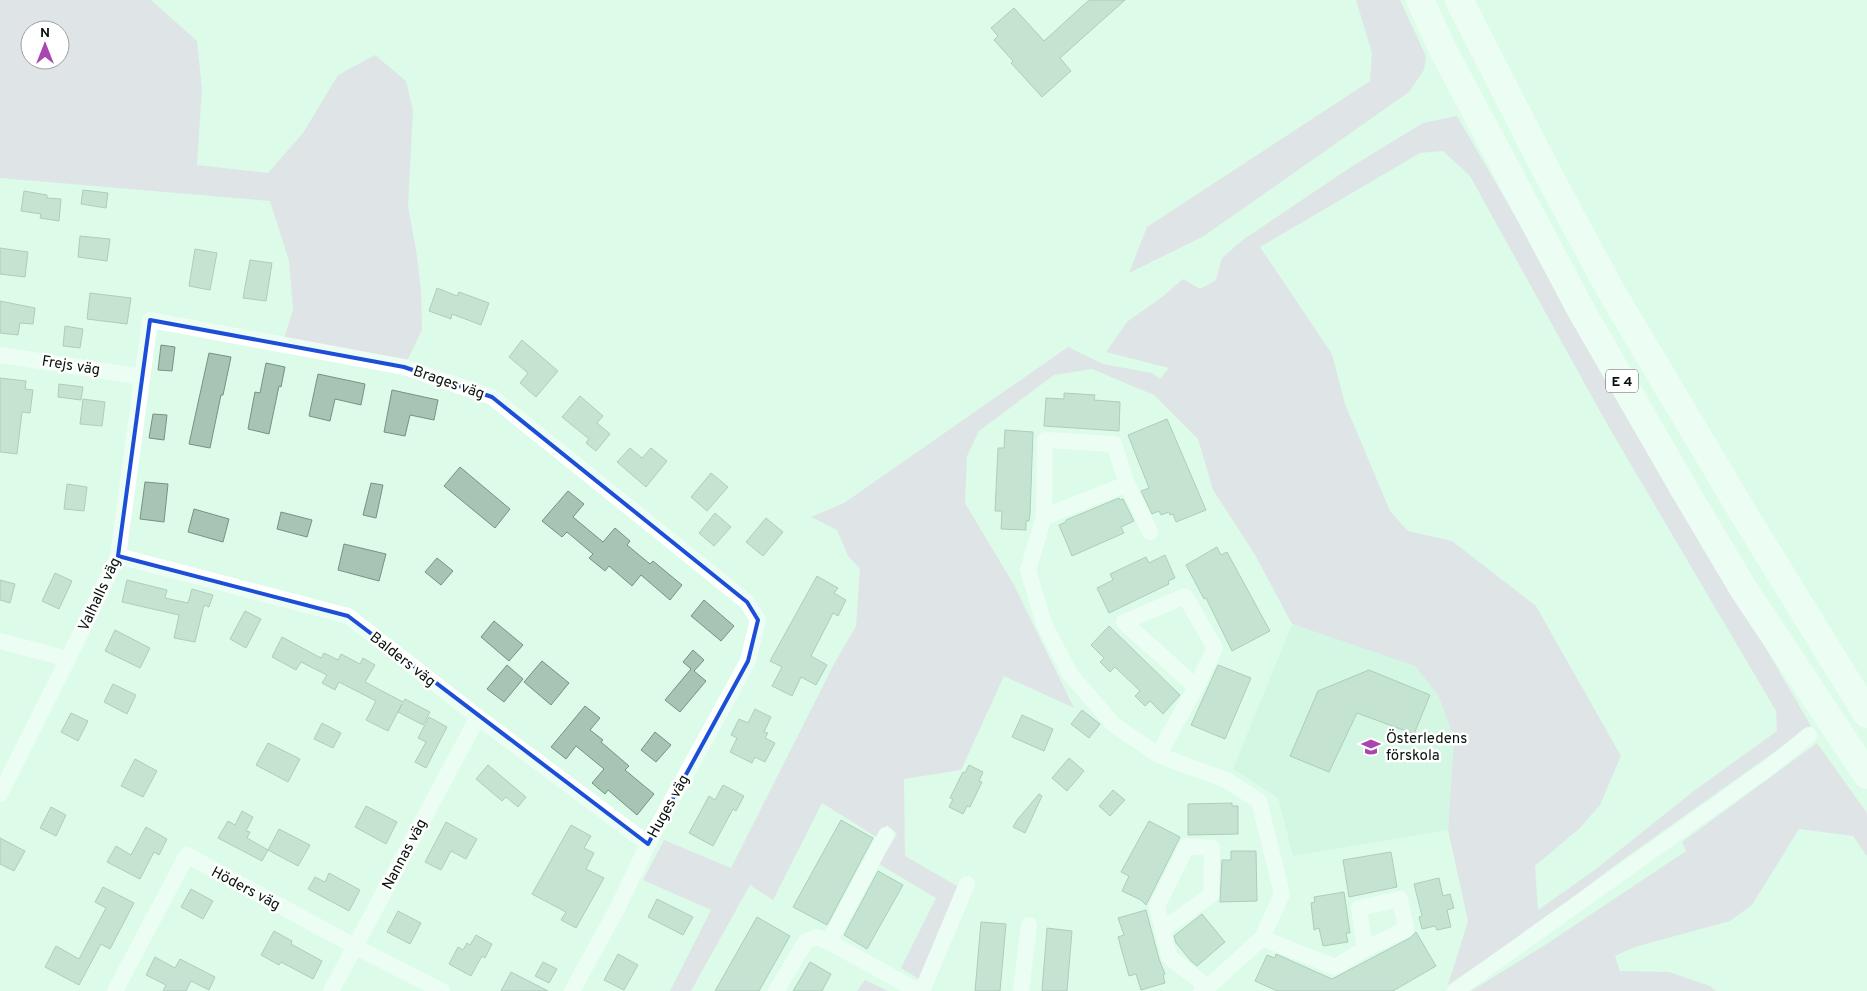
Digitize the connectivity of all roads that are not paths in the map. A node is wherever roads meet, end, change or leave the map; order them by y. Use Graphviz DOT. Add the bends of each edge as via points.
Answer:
graph roads {
  1 [pos="1420,0"];
  2 [pos="1459,0"];
  3 [pos="0,354"];
  4 [pos="142,377"];
  5 [pos="1128,484"];
  6 [pos="1044,517"];
  7 [pos="1150,532"];
  8 [pos="118,556"];
  9 [pos="758,620"];
  10 [pos="0,641"];
  11 [pos="68,659"];
  12 [pos="1196,688"];
  13 [pos="1867,714"];
  14 [pos="478,717"];
  15 [pos="1809,735"];
  16 [pos="1158,755"];
  17 [pos="1867,775"];
  18 [pos="0,794"];
  19 [pos="886,835"];
  20 [pos="648,844"];
  21 [pos="967,884"];
  22 [pos="1028,924"];
  23 [pos="1162,930"];
  24 [pos="1262,938"];
  25 [pos="829,942"];
  26 [pos="354,946"];
  27 [pos="1364,949"];
  28 [pos="1204,989"];
  29 [pos="115,991"];
  30 [pos="332,991"];
  31 [pos="442,991"];
  32 [pos="572,991"];
  33 [pos="776,991"];
  34 [pos="920,991"];
  35 [pos="1021,991"];
  36 [pos="1455,991"];
  1 -- 17 [label="highway, E 4" via="1581,310 1684,490 1744,590"];
  2 -- 13 [label="highway, E 4" via="1611,291"];
  3 -- 4 [label="street, Frejs väg"];
  4 -- 8 [label="street, Valhalls väg"];
  4 -- 9 [label="street, Brages väg" via="150,320 404,367 492,397 747,602"];
  5 -- 6 [label="street"];
  5 -- 6 [label="street" via="1114,444 1046,440"];
  5 -- 7 [label="street"];
  6 -- 16 [label="street" via="1028,570 1044,624 1070,674 1113,724"];
  8 -- 11 [label="street, Valhalls väg"];
  8 -- 14 [label="street, Balders väg" via="348,616"];
  9 -- 20 [label="street, Huges väg" via="748,661"];
  10 -- 11 [label="street"];
  11 -- 18 [label="street, Valhalls väg"];
  12 -- 12 [label="street" via="1215,648 1185,596 1124,622"];
  12 -- 16 [label="street"];
  14 -- 20 [label="street, Balders väg"];
  14 -- 26 [label="street, Nannas väg"];
  15 -- 36 [label="street" via="1659,847"];
  16 -- 24 [label="street" via="1226,780 1259,801 1282,894"];
  19 -- 25 [label="street"];
  20 -- 32 [label="street, Huges väg"];
  21 -- 34 [label="street"];
  22 -- 35 [label="street"];
  23 -- 23 [label="street" via="1156,906 1187,846 1212,848 1210,895"];
  23 -- 28 [label="street" via="1168,957"];
  24 -- 27 [label="street" via="1334,967"];
  24 -- 28 [label="street"];
  25 -- 33 [label="street" via="817,937 806,941"];
  25 -- 34 [label="street"];
  26 -- 29 [label="street, Höders väg" via="187,855"];
  26 -- 30 [label="street, Nannas väg"];
  26 -- 31 [label="street, Höders väg"];
}
